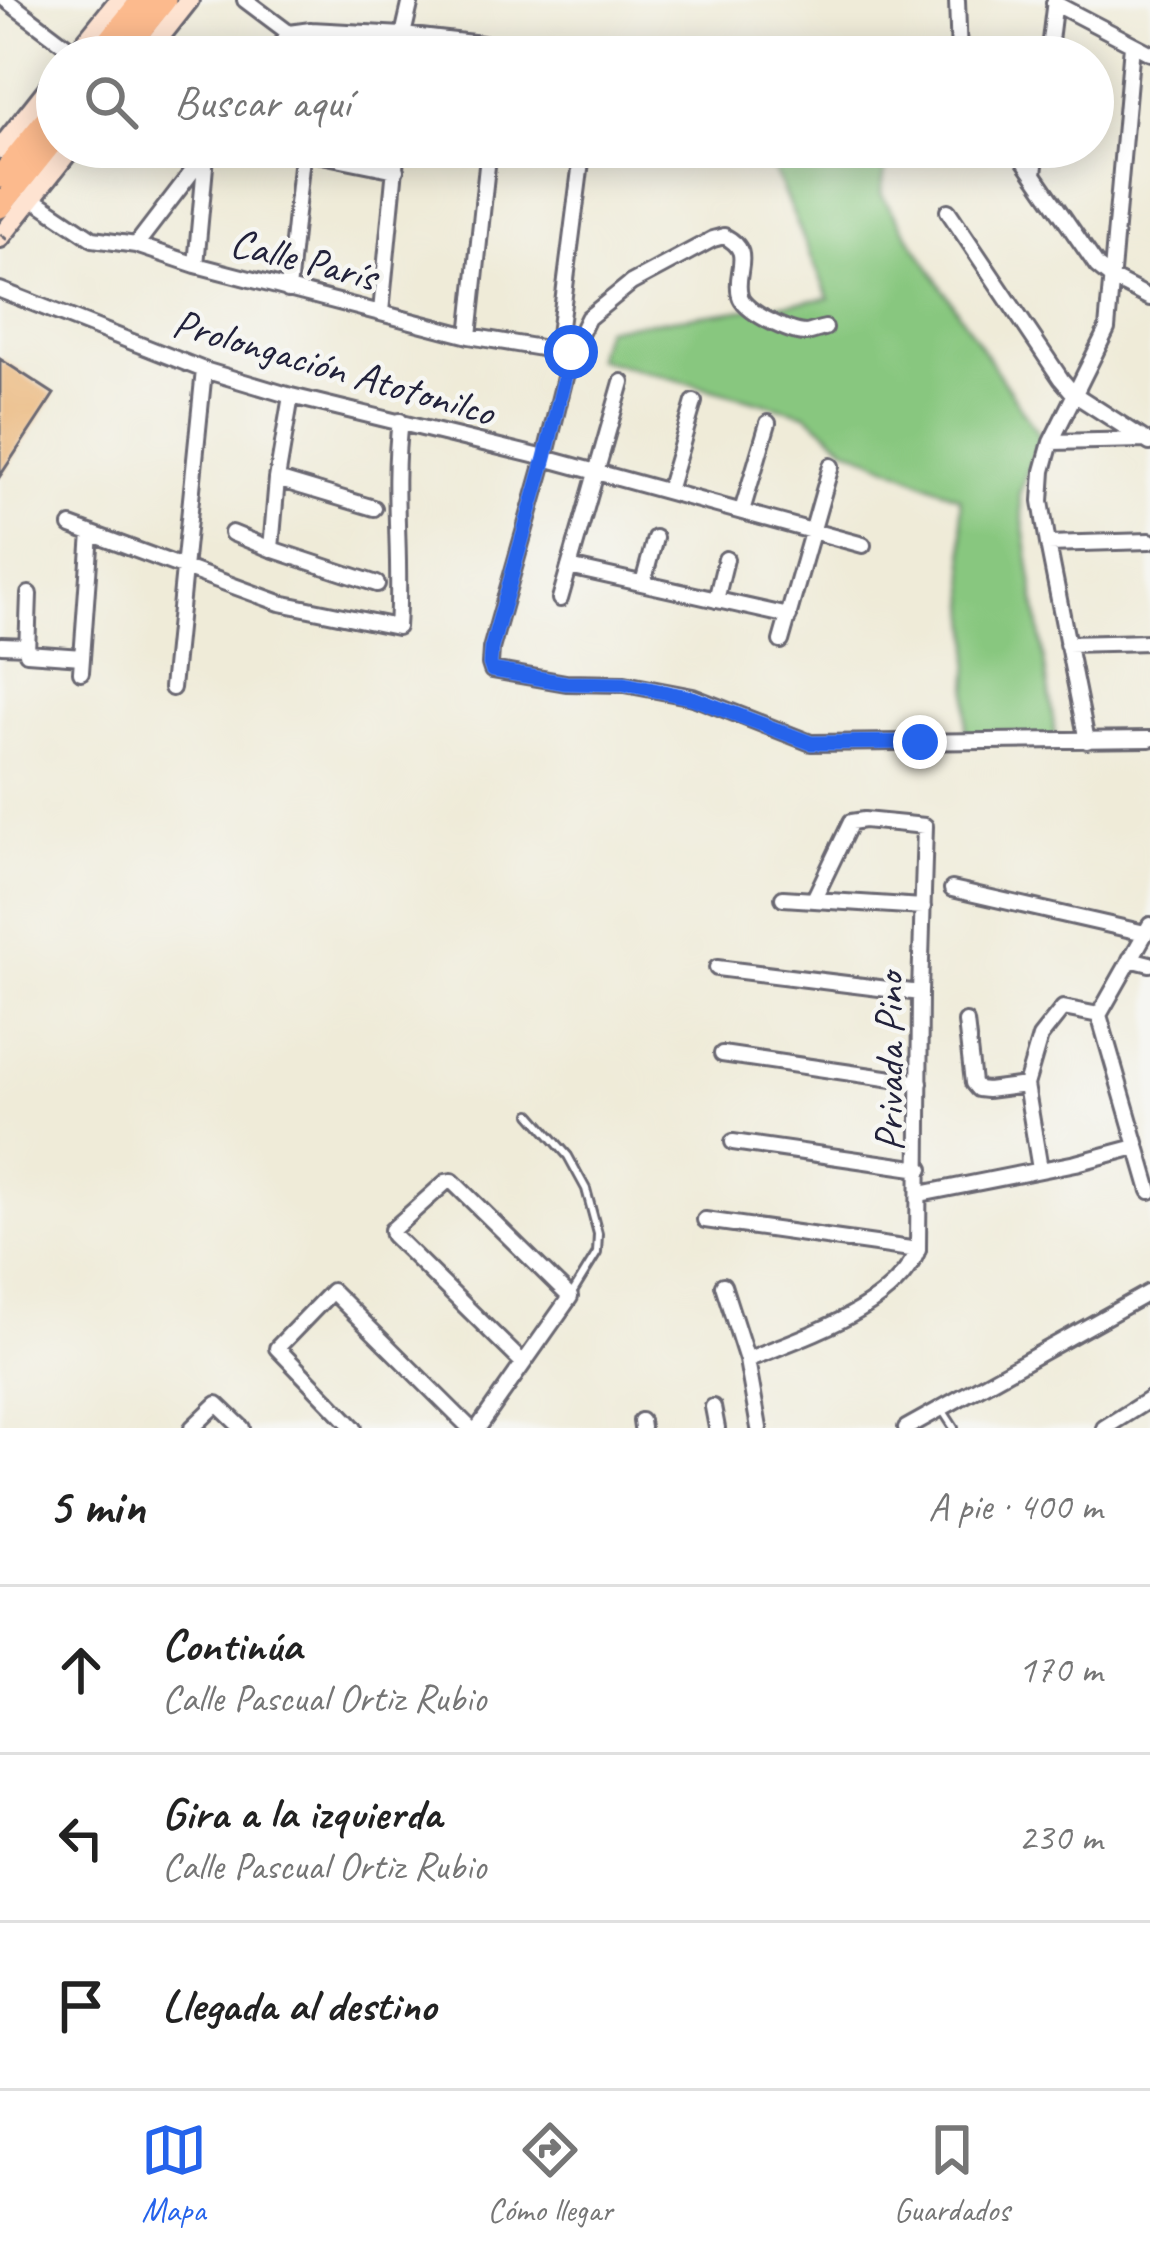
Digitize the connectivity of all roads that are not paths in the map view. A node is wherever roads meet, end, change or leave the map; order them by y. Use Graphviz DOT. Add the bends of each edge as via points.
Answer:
graph roads {
  1 [pos="6,0"];
  2 [pos="119,0"];
  3 [pos="142,0"];
  4 [pos="165,0"];
  5 [pos="189,0"];
  6 [pos="245,0"];
  7 [pos="411,0"];
  8 [pos="957,0"];
  9 [pos="1055,2"];
  10 [pos="311,30"];
  11 [pos="290,33"];
  12 [pos="403,34"];
  13 [pos="55,36"];
  14 [pos="95,36"];
  15 [pos="103,36"];
  16 [pos="136,36"];
  17 [pos="161,36"];
  18 [pos="288,36"];
  19 [pos="311,36"];
  20 [pos="414,36"];
  21 [pos="958,36"];
  22 [pos="1051,36"];
  23 [pos="1132,44"];
  24 [pos="1150,53"];
  25 [pos="36,102"];
  26 [pos="36,132"];
  27 [pos="3,140"];
  28 [pos="36,162"];
  29 [pos="56,168"];
  30 [pos="195,168"];
  31 [pos="206,168"];
  32 [pos="301,168"];
  33 [pos="387,168"];
  34 [pos="487,168"];
  35 [pos="581,168"];
  36 [pos="1030,168"];
  37 [pos="1035,168"];
  38 [pos="396,170"];
  39 [pos="1034,174"];
  40 [pos="0,177"];
  41 [pos="32,198"];
  42 [pos="0,207"];
  43 [pos="948,211"];
  44 [pos="3,238"];
  45 [pos="136,245"];
  46 [pos="196,265"];
  47 [pos="1113,279"];
  48 [pos="0,290"];
  49 [pos="288,290"];
  50 [pos="1150,298"];
  51 [pos="381,312"];
  52 [pos="825,328"];
  53 [pos="469,336"];
  54 [pos="564,351"];
  55 [pos="204,370"];
  56 [pos="622,382"];
  57 [pos="1074,394"];
  58 [pos="291,396"];
  59 [pos="694,401"];
  60 [pos="400,421"];
  61 [pos="768,423"];
  62 [pos="1148,441"];
  63 [pos="1051,442"];
  64 [pos="545,458"];
  65 [pos="830,466"];
  66 [pos="596,471"];
  67 [pos="277,479"];
  68 [pos="668,490"];
  69 [pos="374,508"];
  70 [pos="742,512"];
  71 [pos="71,526"];
  72 [pos="813,532"];
  73 [pos="91,533"];
  74 [pos="232,533"];
  75 [pos="655,538"];
  76 [pos="1150,541"];
  77 [pos="1048,544"];
  78 [pos="863,545"];
  79 [pos="271,549"];
  80 [pos="726,560"];
  81 [pos="184,567"];
  82 [pos="569,567"];
  83 [pos="643,583"];
  84 [pos="377,584"];
  85 [pos="29,594"];
  86 [pos="560,599"];
  87 [pos="716,600"];
  88 [pos="788,616"];
  89 [pos="782,640"];
  90 [pos="1150,642"];
  91 [pos="1067,644"];
  92 [pos="1,645"];
  93 [pos="27,646"];
  94 [pos="172,688"];
  95 [pos="1150,739"];
  96 [pos="1087,741"];
  97 [pos="952,889"];
  98 [pos="782,898"];
  99 [pos="814,899"];
  100 [pos="923,907"];
  101 [pos="1148,929"];
  102 [pos="1130,958"];
  103 [pos="1150,964"];
  104 [pos="717,968"];
  105 [pos="920,993"];
  106 [pos="1099,1015"];
  107 [pos="966,1022"];
  108 [pos="722,1054"];
  109 [pos="920,1084"];
  110 [pos="1026,1085"];
  111 [pos="530,1114"];
  112 [pos="734,1142"];
  113 [pos="1136,1147"];
  114 [pos="921,1169"];
  115 [pos="1040,1169"];
  116 [pos="1150,1191"];
  117 [pos="920,1194"];
  118 [pos="705,1220"];
  119 [pos="918,1250"];
  120 [pos="723,1285"];
  121 [pos="1150,1292"];
  122 [pos="570,1297"];
  123 [pos="747,1360"];
  124 [pos="523,1363"];
  125 [pos="1150,1399"];
  126 [pos="713,1407"];
  127 [pos="942,1409"];
  128 [pos="192,1428"];
  129 [pos="242,1428"];
  130 [pos="354,1428"];
  131 [pos="474,1428"];
  132 [pos="717,1428"];
  133 [pos="759,1428"];
  134 [pos="905,1428"];
  135 [pos="954,1428"];
  136 [pos="1104,1428"];
  1 -- 13 [label="street"];
  2 -- 14 [label="main road"];
  3 -- 15 [label="main road"];
  4 -- 16 [label="main road"];
  5 -- 17 [label="main road"];
  6 -- 11 [label="street"];
  7 -- 12 [label="street"];
  8 -- 21 [label="street"];
  9 -- 22 [label="street"];
  9 -- 23 [label="street"];
  10 -- 11 [label="street"];
  10 -- 12 [label="street"];
  10 -- 19 [label="street"];
  11 -- 18 [label="street"];
  12 -- 20 [label="street"];
  23 -- 24 [label="street"];
  23 -- 47 [label="street"];
  25 -- 27 [label="main road"];
  26 -- 40 [label="main road"];
  28 -- 42 [label="main road"];
  29 -- 41 [label="main road"];
  30 -- 45 [label="street"];
  31 -- 46 [label="street"];
  32 -- 49 [label="street"];
  33 -- 38 [label="street"];
  34 -- 53 [label="street"];
  35 -- 54 [label="street"];
  36 -- 39 [label="street"];
  37 -- 39 [label="street"];
  38 -- 51 [label="street"];
  39 -- 47 [label="street"];
  41 -- 44 [label="main road"];
  41 -- 45 [label="street, Calle París" via="92,239"];
  43 -- 57 [label="street"];
  45 -- 46 [label="street, Calle París"];
  46 -- 49 [label="street, Calle París"];
  47 -- 50 [label="street"];
  47 -- 57 [label="street" via="1107,329"];
  48 -- 55 [label="street, Prolongación Atotonilco"];
  49 -- 51 [label="street, Calle París"];
  51 -- 53 [label="street, Calle París"];
  52 -- 54 [label="street" via="777,326 745,304 742,255 724,236 632,283 588,318"];
  53 -- 54 [label="street, Calle París"];
  54 -- 64 [label="street"];
  55 -- 58 [label="street, Prolongación Atotonilco"];
  55 -- 81 [label="street"];
  56 -- 66 [label="street"];
  57 -- 62 [label="street"];
  57 -- 63 [label="street"];
  58 -- 60 [label="street, Prolongación Atotonilco"];
  58 -- 67 [label="street"];
  59 -- 68 [label="street"];
  60 -- 64 [label="street, Prolongación Atotonilco"];
  60 -- 81 [label="street" via="397,627 280,603"];
  61 -- 70 [label="street"];
  62 -- 63 [label="street"];
  63 -- 77 [label="street" via="1041,502"];
  64 -- 66 [label="street, Prolongación Atotonilco"];
  64 -- 96 [label="street" via="491,649 492,670 693,698 811,743"];
  65 -- 72 [label="street"];
  66 -- 68 [label="street, Prolongación Atotonilco"];
  66 -- 82 [label="street"];
  67 -- 69 [label="street"];
  67 -- 79 [label="street"];
  68 -- 70 [label="street, Prolongación Atotonilco"];
  70 -- 72 [label="street, Prolongación Atotonilco"];
  71 -- 73 [label="street"];
  72 -- 78 [label="street, Prolongación Atotonilco"];
  72 -- 88 [label="street"];
  73 -- 81 [label="street"];
  73 -- 93 [label="street" via="81,665 26,653"];
  74 -- 79 [label="street"];
  75 -- 83 [label="street"];
  76 -- 77 [label="street"];
  77 -- 91 [label="street"];
  79 -- 84 [label="street"];
  80 -- 87 [label="street"];
  81 -- 94 [label="street"];
  82 -- 83 [label="street"];
  82 -- 86 [label="street"];
  83 -- 87 [label="street"];
  85 -- 93 [label="street"];
  87 -- 88 [label="street"];
  88 -- 89 [label="street"];
  90 -- 91 [label="street"];
  91 -- 96 [label="street"];
  92 -- 93 [label="street"];
  95 -- 96 [label="street"];
  97 -- 101 [label="street"];
  98 -- 99 [label="street"];
  99 -- 100 [label="street"];
  99 -- 100 [label="street, Privada Pino" via="851,822 863,820 925,826"];
  100 -- 105 [label="street, Privada Pino"];
  101 -- 102 [label="street"];
  102 -- 103 [label="street"];
  102 -- 106 [label="street"];
  104 -- 105 [label="street"];
  105 -- 109 [label="street, Privada Pino"];
  106 -- 110 [label="street" via="1063,1008 1040,1037"];
  106 -- 113 [label="street"];
  107 -- 110 [label="street" via="978,1089"];
  108 -- 109 [label="street"];
  109 -- 114 [label="street, Privada Pino"];
  110 -- 115 [label="street"];
  111 -- 122 [label="lane" via="568,1156 598,1234 597,1253"];
  112 -- 114 [label="street"];
  113 -- 115 [label="street"];
  113 -- 116 [label="street"];
  114 -- 117 [label="street, Privada Pino"];
  115 -- 117 [label="street"];
  117 -- 119 [label="street, Privada Pino"];
  118 -- 119 [label="street"];
  119 -- 123 [label="street" via="902,1276 854,1314"];
  120 -- 123 [label="street"];
  121 -- 127 [label="street"];
  122 -- 124 [label="street"];
  122 -- 124 [label="street" via="452,1181 392,1230"];
  123 -- 133 [label="street"];
  124 -- 131 [label="street"];
  125 -- 136 [label="street"];
  126 -- 132 [label="street"];
  127 -- 134 [label="street"];
  127 -- 135 [label="lane"];
  128 -- 129 [label="street" via="217,1404"];
  130 -- 131 [label="street" via="277,1348 332,1291"];
}
